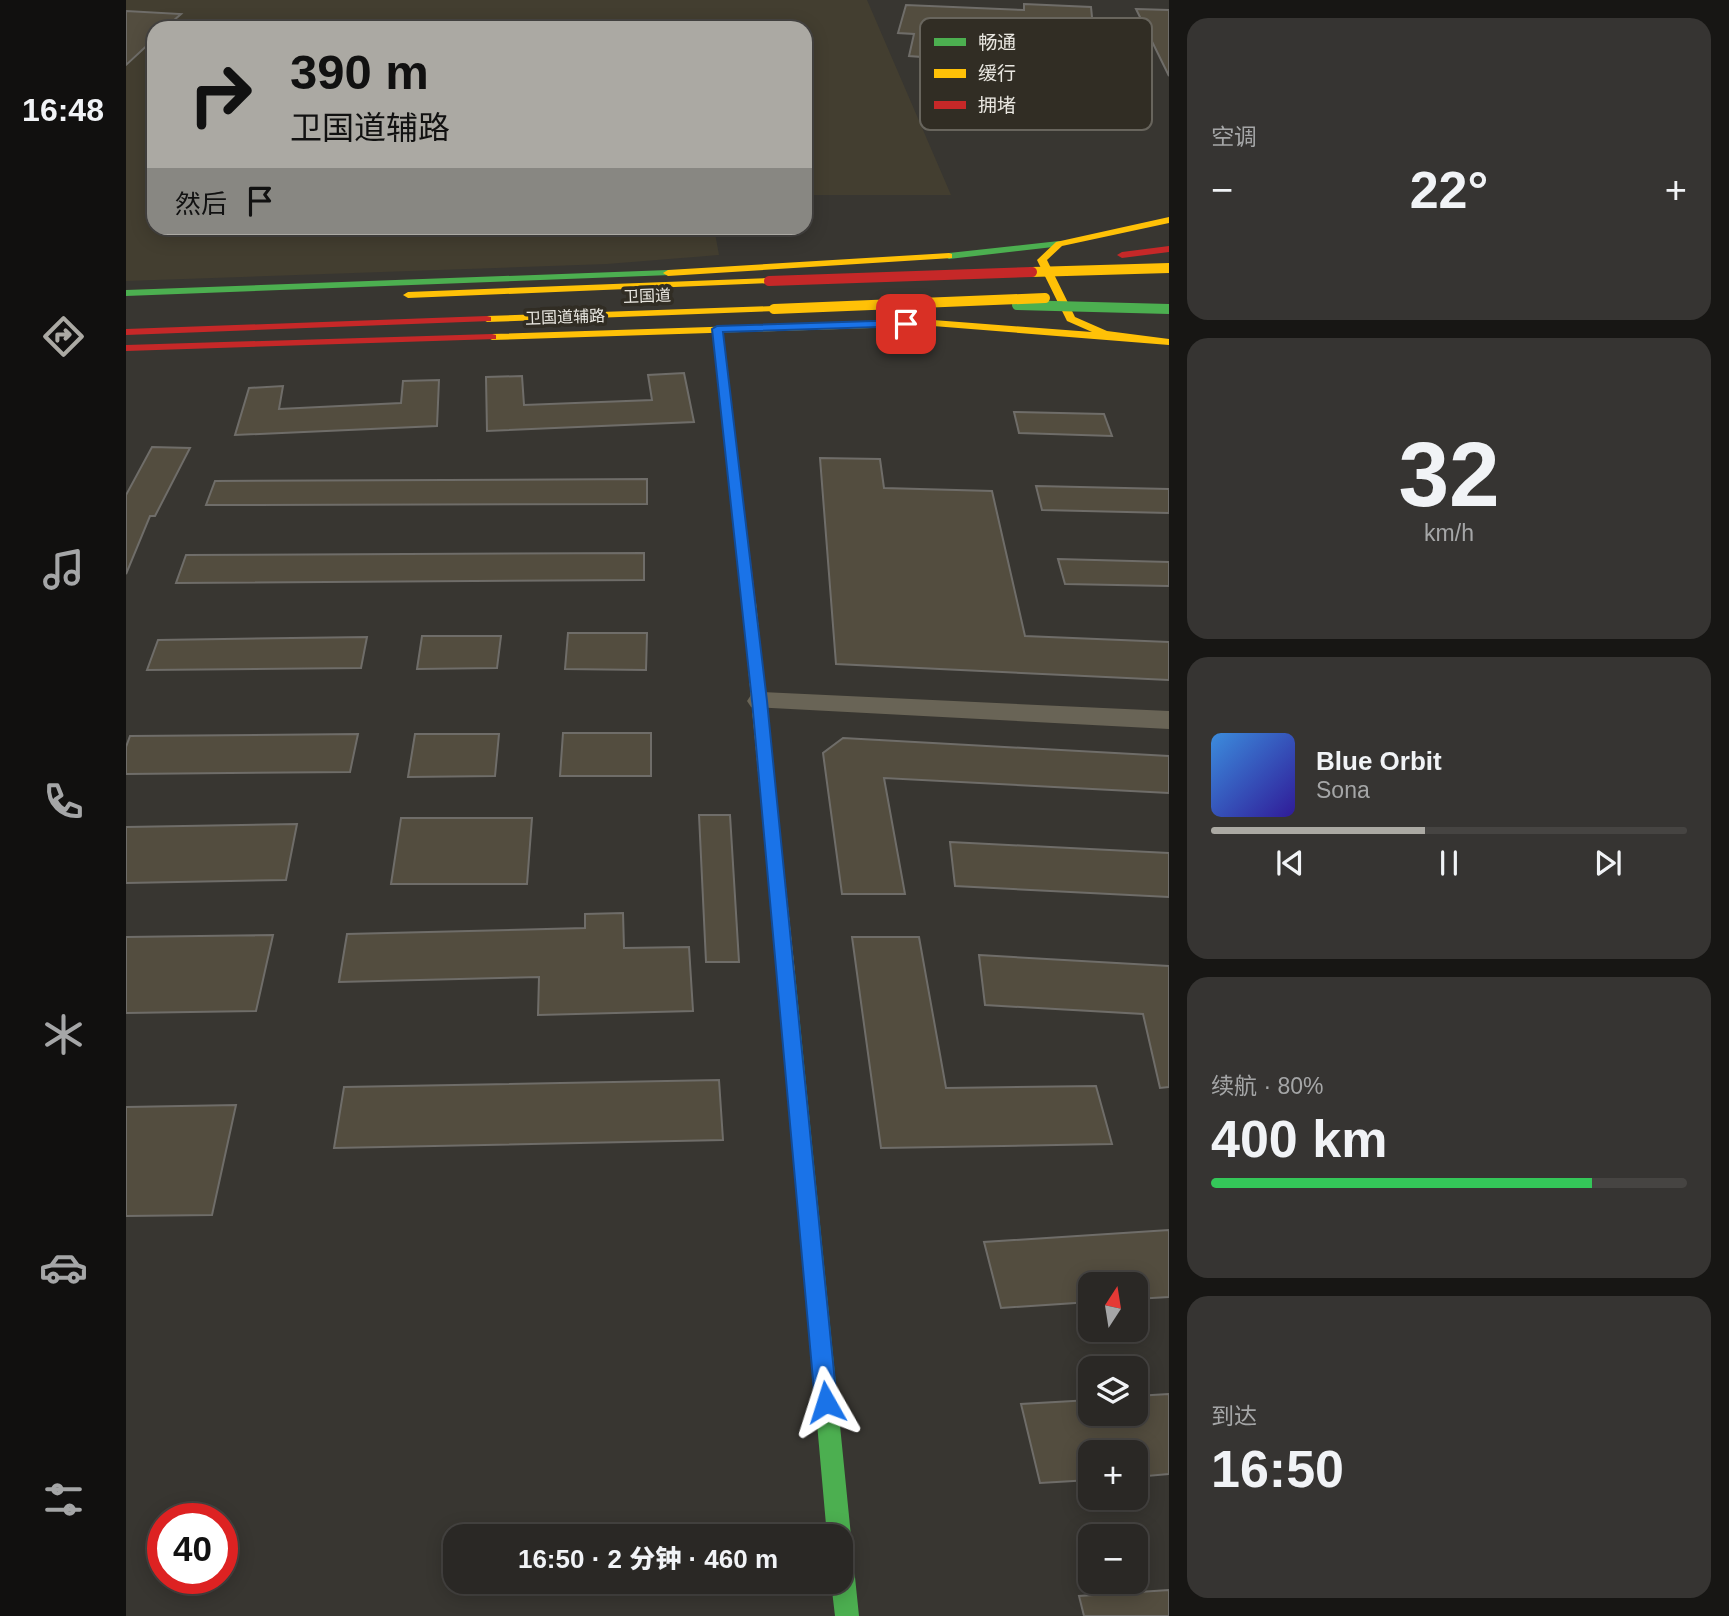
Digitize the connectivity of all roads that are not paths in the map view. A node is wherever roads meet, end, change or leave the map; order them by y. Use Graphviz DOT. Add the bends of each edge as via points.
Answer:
graph roads {
  1 [pos="1169,220"];
  2 [pos="1059,244"];
  3 [pos="1169,249"];
  4 [pos="984,254"];
  5 [pos="1169,268"];
  6 [pos="893,277"];
  7 [pos="1169,292"];
  8 [pos="128,302"];
  9 [pos="966,303"];
  10 [pos="1169,309"];
  11 [pos="1002,326"];
  12 [pos="717,329"];
  13 [pos="126,332"];
  14 [pos="1130,339"];
  15 [pos="1169,342"];
  16 [pos="126,348"];
  17 [pos="760,701"];
  18 [pos="1169,720"];
  19 [pos="838,1524"];
  20 [pos="844,1594"];
  21 [pos="846,1616"];
  1 -- 2 [label="main road"];
  2 -- 4 [label="main road"];
  2 -- 14 [label="main road" via="1042,260 1071,319"];
  3 -- 6 [label="main road, bridge"];
  4 -- 8 [label="main road"];
  4 -- 11 [label="main road" via="1023,263 1047,319"];
  5 -- 6 [label="main road, 卫国道, bridge"];
  6 -- 8 [label="main road, 卫国道, bridge"];
  7 -- 9 [label="main road, 卫国道, bridge"];
  9 -- 10 [label="main road, bridge"];
  9 -- 13 [label="main road, 卫国道, bridge"];
  11 -- 12 [label="main road, 卫国道辅路" via="933,323"];
  11 -- 14 [label="main road, 卫国道辅路"];
  12 -- 16 [label="main road, 卫国道辅路"];
  12 -- 17 [label="main road"];
  14 -- 15 [label="main road"];
  17 -- 18 [label="street"];
  17 -- 19 [label="main road"];
  20 -- 21 [label="main road"];
}
